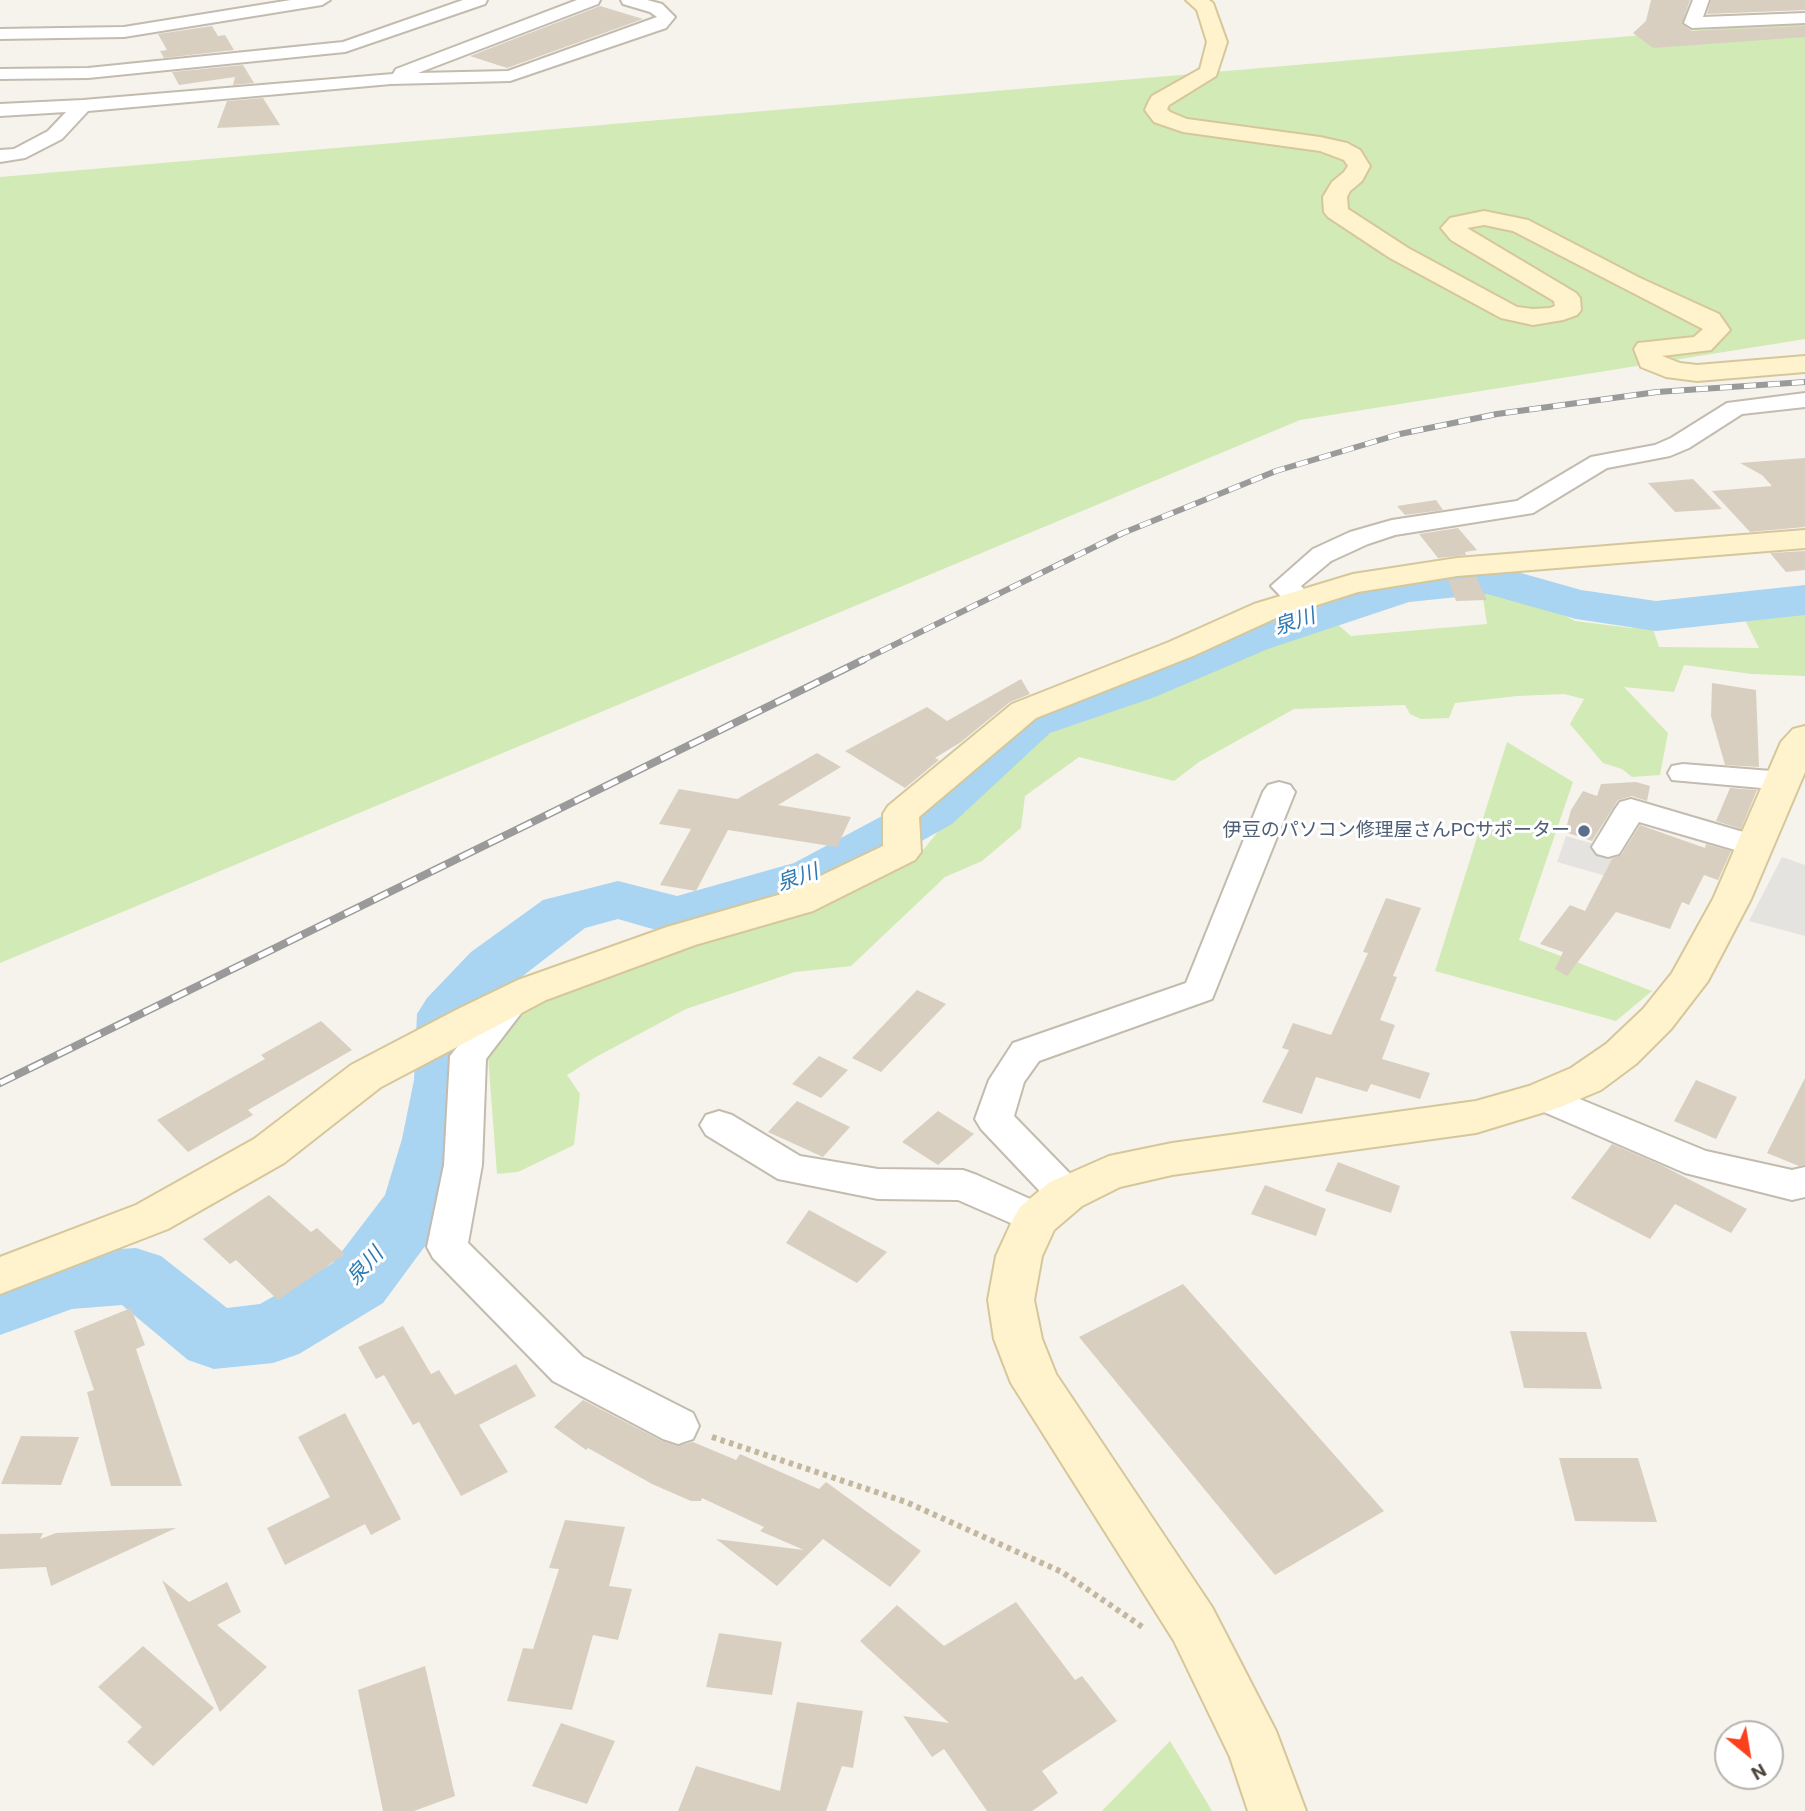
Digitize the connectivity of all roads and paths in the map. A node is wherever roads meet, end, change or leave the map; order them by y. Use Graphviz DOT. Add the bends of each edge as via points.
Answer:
graph roads {
  1 [pos="215,0"];
  2 [pos="322,0"];
  3 [pos="479,0"];
  4 [pos="592,0"];
  5 [pos="629,0"];
  6 [pos="1196,0"];
  7 [pos="1700,0"];
  8 [pos="230,15"];
  9 [pos="1805,18"];
  10 [pos="0,34"];
  11 [pos="0,74"];
  12 [pos="391,79"];
  13 [pos="83,106"];
  14 [pos="0,110"];
  15 [pos="0,156"];
  16 [pos="1805,365"];
  17 [pos="1805,400"];
  18 [pos="1805,539"];
  19 [pos="1300,600"];
  20 [pos="1805,736"];
  21 [pos="1683,773"];
  22 [pos="1784,781"];
  23 [pos="1279,792"];
  24 [pos="1756,846"];
  25 [pos="1608,847"];
  26 [pos="515,999"];
  27 [pos="1543,1097"];
  28 [pos="719,1125"];
  29 [pos="1805,1182"];
  30 [pos="1051,1206"];
  31 [pos="0,1276"];
  32 [pos="678,1426"];
  33 [pos="1149,1631"];
  34 [pos="1277,1811"];
  1 -- 8 [label="street"];
  2 -- 8 [label="street"];
  3 -- 11 [label="street" via="345,47 88,73"];
  4 -- 12 [label="street"];
  5 -- 12 [label="street" via="656,8 667,17 660,24 510,76"];
  6 -- 16 [label="street" via="1206,7 1217,42 1209,72 1160,101 1156,110 1162,117 1183,125 1320,144 1352,155 1359,166 1339,187 1336,212 1399,253 1510,313 1554,315 1568,310 1567,298 1471,243 1453,228 1458,223 1484,218 1520,225 1710,320 1717,330 1702,344 1647,349 1650,361 1697,373"];
  7 -- 9 [label="street" via="1692,23"];
  8 -- 10 [label="street" via="124,32"];
  12 -- 13 [label="street"];
  13 -- 14 [label="street"];
  13 -- 15 [label="street" via="55,135 18,154"];
  17 -- 19 [label="street" via="1736,408 1661,451 1600,462 1524,508 1392,528 1359,538 1322,555 1285,586"];
  18 -- 19 [label="street" via="1457,567 1353,583"];
  19 -- 26 [label="street" via="1024,712 901,814 902,852 799,902 681,936"];
  20 -- 22 [label="street"];
  21 -- 22 [label="street"];
  22 -- 24 [label="street"];
  23 -- 30 [label="street" via="1200,992 1026,1052 1007,1080 994,1119"];
  24 -- 25 [label="street" via="1630,809"];
  24 -- 27 [label="street" via="1688,981 1657,1019 1586,1079"];
  26 -- 31 [label="street" via="366,1076 269,1150 152,1217"];
  26 -- 32 [label="street" via="468,1056 463,1165 447,1247 568,1369"];
  27 -- 29 [label="street" via="1698,1163 1792,1185"];
  27 -- 30 [label="street" via="1476,1117 1108,1172"];
  28 -- 30 [label="street" via="791,1169 878,1184 963,1185"];
  30 -- 34 [label="street" via="1019,1256 1011,1300 1018,1339 1035,1383 1193,1624 1256,1750"];
  32 -- 33 [label="path" via="906,1502 1062,1572"];
}
